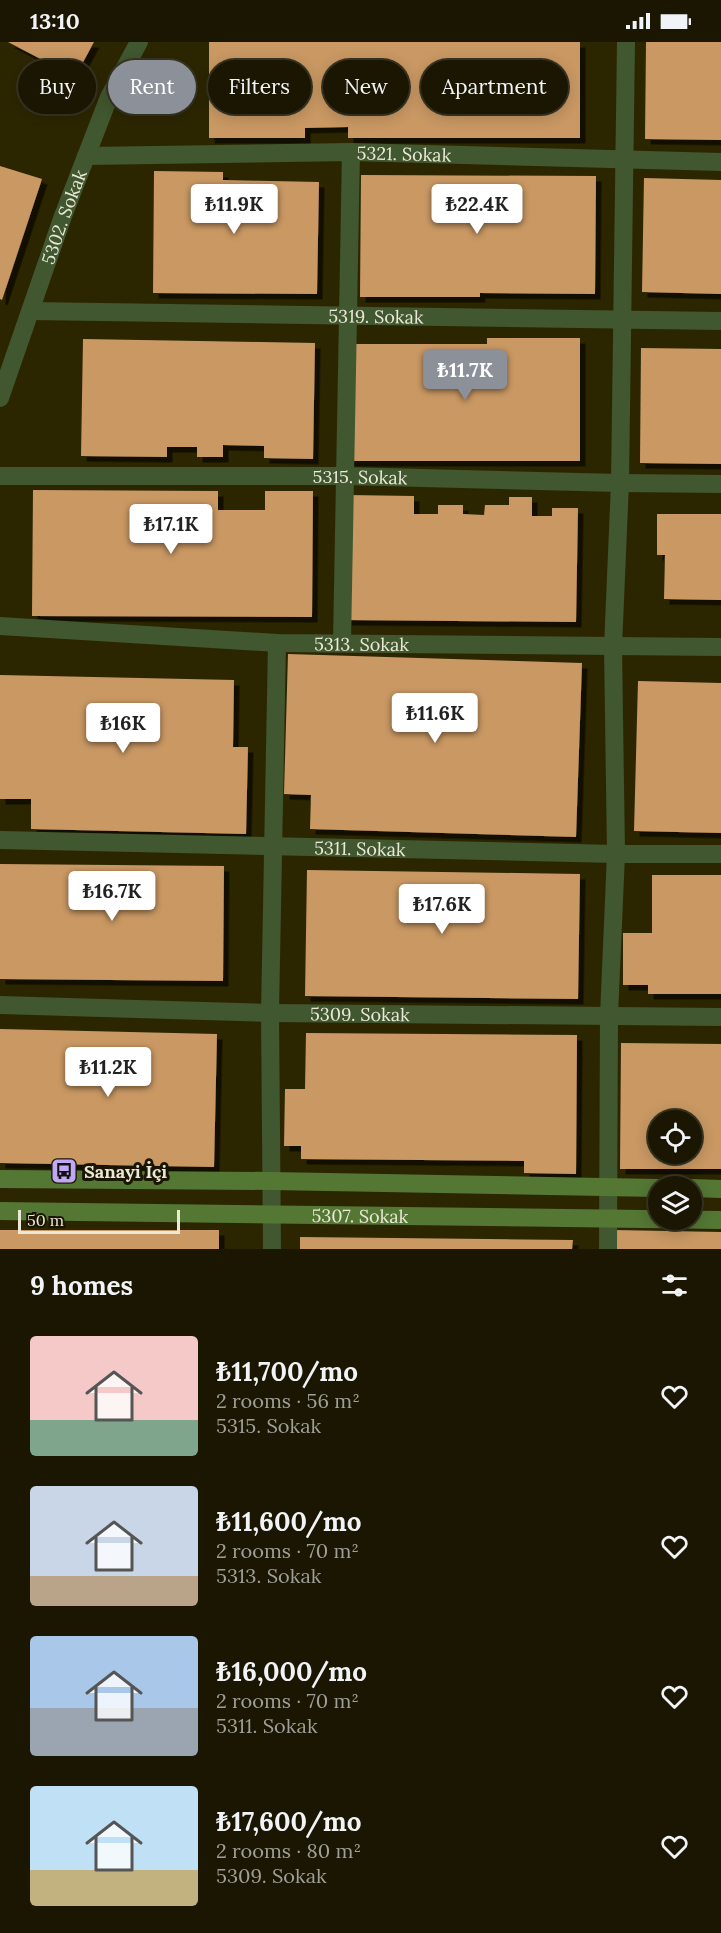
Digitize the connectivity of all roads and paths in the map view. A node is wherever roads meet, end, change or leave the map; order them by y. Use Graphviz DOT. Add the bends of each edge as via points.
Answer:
graph roads {
  1 [pos="139,42"];
  2 [pos="626,42"];
  3 [pos="351,152"];
  4 [pos="86,156"];
  5 [pos="626,159"];
  6 [pos="721,162"];
  7 [pos="32,310"];
  8 [pos="347,315"];
  9 [pos="622,320"];
  10 [pos="721,321"];
  11 [pos="0,398"];
  12 [pos="0,476"];
  13 [pos="344,476"];
  14 [pos="620,483"];
  15 [pos="721,484"];
  16 [pos="0,626"];
  17 [pos="276,643"];
  18 [pos="342,643"];
  19 [pos="613,646"];
  20 [pos="721,647"];
  21 [pos="0,840"];
  22 [pos="273,847"];
  23 [pos="616,854"];
  24 [pos="721,854"];
  25 [pos="0,1005"];
  26 [pos="270,1013"];
  27 [pos="609,1016"];
  28 [pos="721,1017"];
  29 [pos="0,1179"];
  30 [pos="272,1181"];
  31 [pos="610,1187"];
  32 [pos="648,1188"];
  33 [pos="702,1188"];
  34 [pos="721,1189"];
  35 [pos="0,1211"];
  36 [pos="273,1215"];
  37 [pos="609,1219"];
  38 [pos="721,1220"];
  39 [pos="272,1249"];
  40 [pos="608,1249"];
  1 -- 4 [label="street, 5302. Sokak" via="109,98"];
  2 -- 5 [label="street"];
  3 -- 4 [label="street, 5321. Sokak"];
  3 -- 5 [label="street, 5321. Sokak"];
  3 -- 8 [label="street"];
  4 -- 7 [label="street, 5302. Sokak"];
  5 -- 6 [label="street, 5321. Sokak"];
  5 -- 9 [label="street"];
  7 -- 8 [label="street, 5319. Sokak"];
  7 -- 11 [label="street, 5302. Sokak"];
  8 -- 9 [label="street, 5319. Sokak"];
  8 -- 13 [label="street"];
  9 -- 10 [label="street, 5319. Sokak"];
  9 -- 14 [label="street"];
  12 -- 13 [label="street, 5315. Sokak"];
  13 -- 14 [label="street, 5315. Sokak"];
  13 -- 18 [label="street"];
  14 -- 15 [label="street, 5315. Sokak"];
  14 -- 19 [label="street"];
  16 -- 17 [label="street, 5313. Sokak"];
  17 -- 18 [label="street, 5313. Sokak"];
  17 -- 22 [label="street"];
  18 -- 19 [label="street, 5313. Sokak"];
  19 -- 20 [label="street, 5313. Sokak"];
  19 -- 23 [label="street"];
  21 -- 22 [label="street, 5311. Sokak"];
  22 -- 23 [label="street, 5311. Sokak"];
  22 -- 26 [label="street"];
  23 -- 24 [label="street, 5311. Sokak"];
  23 -- 27 [label="street"];
  25 -- 26 [label="street, 5309. Sokak"];
  26 -- 27 [label="street, 5309. Sokak"];
  26 -- 30 [label="street"];
  27 -- 28 [label="street, 5309. Sokak"];
  27 -- 31 [label="street"];
  29 -- 30 [label="street, 5307. Sokak"];
  30 -- 31 [label="street, 5307. Sokak"];
  30 -- 36 [label="street"];
  31 -- 32 [label="street, 5307. Sokak"];
  31 -- 37 [label="street"];
  33 -- 34 [label="street"];
  35 -- 36 [label="street, 5307. Sokak"];
  36 -- 37 [label="street, 5307. Sokak"];
  36 -- 39 [label="street"];
  37 -- 38 [label="street, 5307. Sokak"];
  37 -- 40 [label="street"];
}
